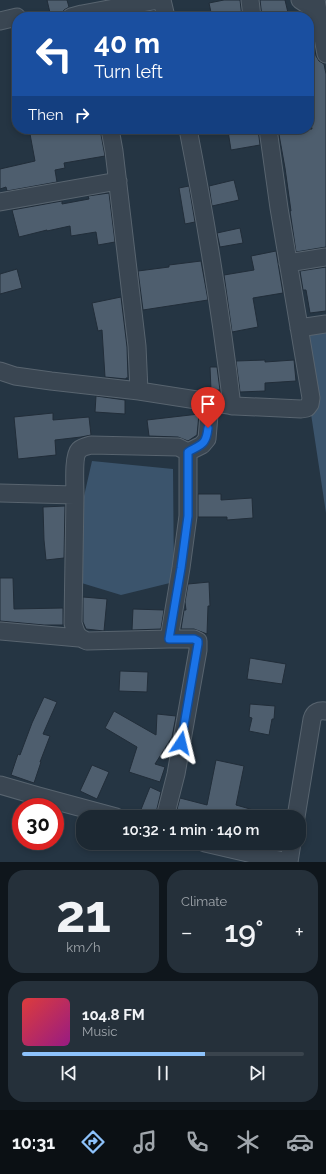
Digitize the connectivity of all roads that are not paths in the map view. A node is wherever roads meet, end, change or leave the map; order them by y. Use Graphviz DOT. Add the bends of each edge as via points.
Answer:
graph roads {
  1 [pos="158,0"];
  2 [pos="162,0"];
  3 [pos="250,0"];
  4 [pos="300,0"];
  5 [pos="320,10"];
  6 [pos="78,12"];
  7 [pos="165,12"];
  8 [pos="251,12"];
  9 [pos="12,18"];
  10 [pos="0,21"];
  11 [pos="326,54"];
  12 [pos="111,134"];
  13 [pos="189,134"];
  14 [pos="269,134"];
  15 [pos="118,181"];
  16 [pos="0,202"];
  17 [pos="326,257"];
  18 [pos="288,263"];
  19 [pos="326,324"];
  20 [pos="299,328"];
  21 [pos="0,371"];
  22 [pos="139,391"];
  23 [pos="210,403"];
  24 [pos="232,406"];
  25 [pos="188,452"];
  26 [pos="0,493"];
  27 [pos="75,495"];
  28 [pos="0,631"];
  29 [pos="79,638"];
  30 [pos="169,639"];
  31 [pos="326,711"];
  32 [pos="0,785"];
  33 [pos="90,810"];
  34 [pos="167,810"];
  35 [pos="297,810"];
  36 [pos="236,850"];
  37 [pos="291,850"];
  38 [pos="288,862"];
  1 -- 6 [label="street"];
  2 -- 7 [label="street"];
  3 -- 8 [label="street"];
  4 -- 5 [label="street"];
  5 -- 11 [label="street"];
  9 -- 10 [label="street"];
  12 -- 15 [label="street"];
  13 -- 24 [label="street" via="225,345"];
  14 -- 18 [label="street"];
  15 -- 16 [label="street"];
  15 -- 22 [label="street" via="137,346"];
  17 -- 18 [label="street"];
  18 -- 20 [label="street"];
  19 -- 20 [label="street"];
  20 -- 24 [label="street" via="311,398 307,408"];
  21 -- 22 [label="street" via="15,376"];
  22 -- 23 [label="street"];
  23 -- 24 [label="street"];
  23 -- 25 [label="street" via="207,439 202,445"];
  25 -- 27 [label="street" via="178,448 91,444 85,446 78,451 76,458"];
  25 -- 30 [label="street" via="188,516"];
  26 -- 27 [label="street"];
  27 -- 29 [label="street" via="74,623"];
  28 -- 29 [label="street"];
  29 -- 30 [label="street" via="87,641"];
  30 -- 34 [label="street" via="194,639 198,644 176,774"];
  31 -- 35 [label="street" via="321,710 313,715"];
  32 -- 33 [label="street"];
  36 -- 38 [label="street"];
  37 -- 38 [label="street"];
}
